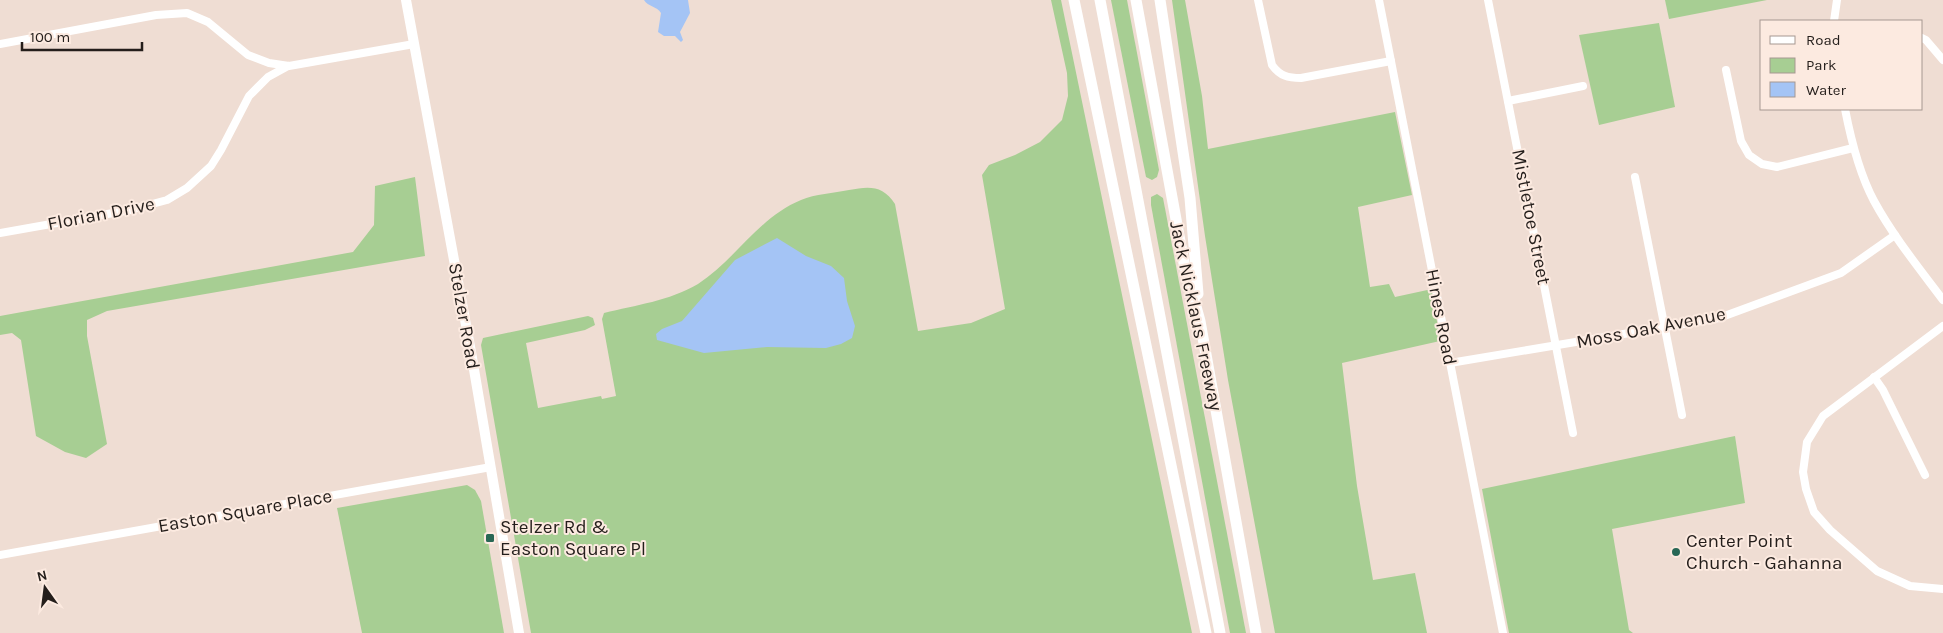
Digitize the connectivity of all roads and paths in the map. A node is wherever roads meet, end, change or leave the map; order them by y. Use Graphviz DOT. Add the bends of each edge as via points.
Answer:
graph roads {
  1 [pos="406,0"];
  2 [pos="1074,0"];
  3 [pos="1100,0"];
  4 [pos="1136,0"];
  5 [pos="1160,0"];
  6 [pos="1258,0"];
  7 [pos="1379,0"];
  8 [pos="1488,0"];
  9 [pos="1837,0"];
  10 [pos="1835,20"];
  11 [pos="1923,38"];
  12 [pos="0,44"];
  13 [pos="414,44"];
  14 [pos="1943,60"];
  15 [pos="1391,61"];
  16 [pos="289,66"];
  17 [pos="1726,70"];
  18 [pos="1583,86"];
  19 [pos="1508,101"];
  20 [pos="1846,110"];
  21 [pos="1853,148"];
  22 [pos="1635,177"];
  23 [pos="0,233"];
  24 [pos="1895,235"];
  25 [pos="1943,300"];
  26 [pos="1200,321"];
  27 [pos="1943,326"];
  28 [pos="1665,327"];
  29 [pos="1556,345"];
  30 [pos="1450,363"];
  31 [pos="1874,377"];
  32 [pos="1682,415"];
  33 [pos="1573,433"];
  34 [pos="490,467"];
  35 [pos="1925,475"];
  36 [pos="0,555"];
  37 [pos="1943,589"];
  38 [pos="519,633"];
  39 [pos="1206,633"];
  40 [pos="1220,633"];
  41 [pos="1256,633"];
  42 [pos="1503,633"];
  1 -- 13 [label="main road, Stelzer Road"];
  2 -- 39 [label="highway"];
  3 -- 40 [label="highway, Jack Nicklaus Freeway"];
  4 -- 26 [label="highway, Jack Nicklaus Freeway" via="1184,263"];
  5 -- 26 [label="highway" via="1190,198"];
  6 -- 15 [label="street" via="1272,65 1289,78"];
  7 -- 15 [label="street, Hines Road"];
  8 -- 19 [label="street, Mistletoe Street"];
  9 -- 10 [label="street"];
  11 -- 14 [label="street"];
  12 -- 16 [label="street" via="156,15 187,13 208,22 248,55 269,64"];
  13 -- 16 [label="street"];
  13 -- 34 [label="main road, Stelzer Road"];
  15 -- 30 [label="street, Hines Road"];
  16 -- 23 [label="street, Florian Drive" via="268,77 249,96 211,166 188,188 167,200 130,210"];
  17 -- 21 [label="street" via="1741,141 1749,155 1762,164 1777,167"];
  18 -- 19 [label="street"];
  19 -- 29 [label="street, Mistletoe Street"];
  20 -- 21 [label="street"];
  21 -- 24 [label="street" via="1873,200"];
  22 -- 28 [label="street"];
  24 -- 25 [label="street"];
  24 -- 28 [label="street, Moss Oak Avenue" via="1841,272 1719,318"];
  26 -- 41 [label="highway, Jack Nicklaus Freeway"];
  27 -- 31 [label="street"];
  28 -- 29 [label="street, Moss Oak Avenue"];
  28 -- 32 [label="street"];
  29 -- 30 [label="street, Moss Oak Avenue"];
  29 -- 33 [label="street, Mistletoe Street"];
  30 -- 42 [label="street, Hines Road"];
  31 -- 35 [label="street"];
  31 -- 37 [label="street" via="1823,416 1807,442 1803,472 1806,489 1814,512 1877,571 1910,586"];
  34 -- 36 [label="street, Easton Square Place"];
  34 -- 38 [label="main road, Stelzer Road"];
}
